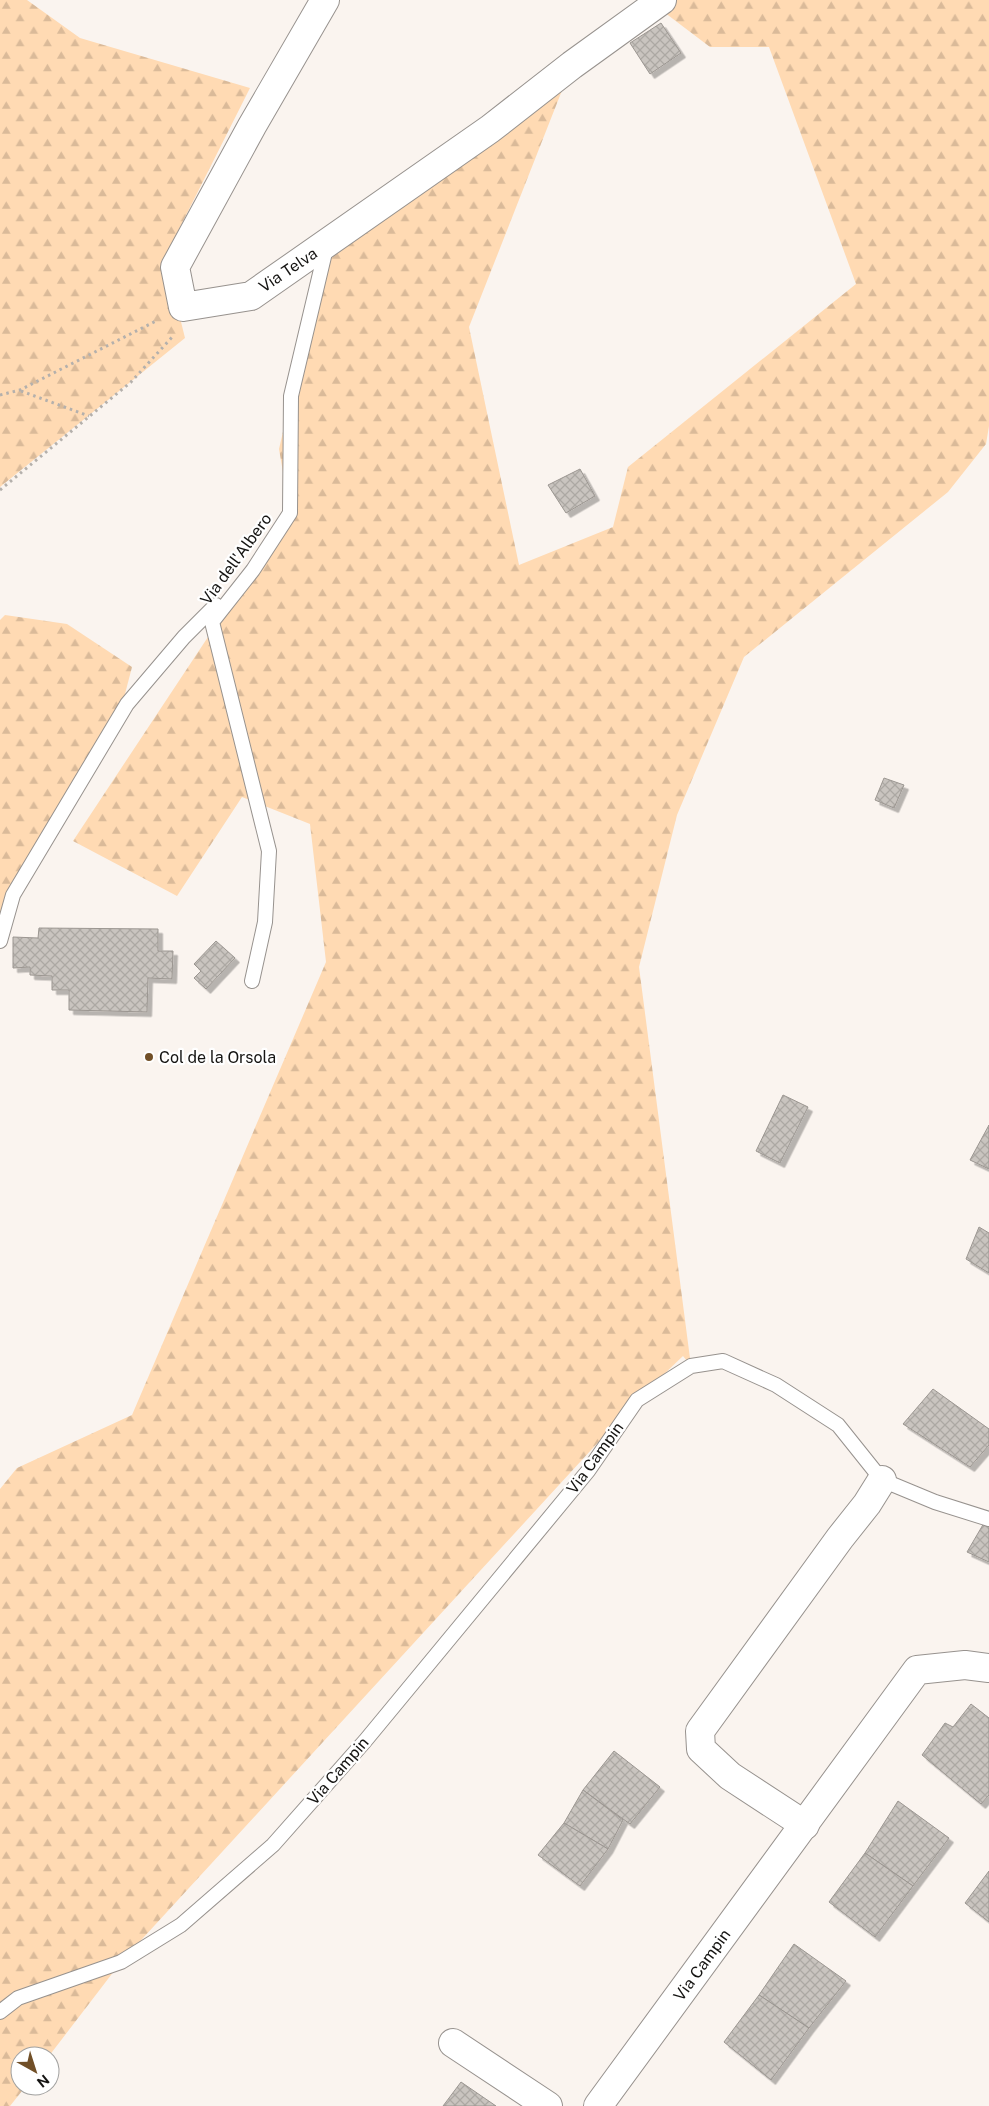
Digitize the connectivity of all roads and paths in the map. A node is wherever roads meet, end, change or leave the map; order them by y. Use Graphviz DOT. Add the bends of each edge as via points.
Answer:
graph roads {
  1 [pos="325,0"];
  2 [pos="662,0"];
  3 [pos="327,243"];
  4 [pos="193,306"];
  5 [pos="20,390"];
  6 [pos="0,395"];
  7 [pos="89,416"];
  8 [pos="0,490"];
  9 [pos="252,570"];
  10 [pos="0,941"];
  11 [pos="252,981"];
  12 [pos="882,1480"];
  13 [pos="989,1519"];
  14 [pos="989,1668"];
  15 [pos="805,1825"];
  16 [pos="0,2012"];
  17 [pos="453,2043"];
  18 [pos="548,2106"];
  19 [pos="598,2106"];
  1 -- 4 [label="street" via="175,267"];
  2 -- 3 [label="street, Via Telva" via="490,128"];
  3 -- 4 [label="street, Via Telva" via="251,296"];
  3 -- 9 [label="lane, Via dell'Albero" via="291,396 290,513"];
  4 -- 5 [label="path"];
  4 -- 7 [label="path" via="131,382"];
  5 -- 6 [label="path"];
  5 -- 7 [label="path"];
  7 -- 8 [label="path"];
  9 -- 10 [label="lane" via="184,637 127,704 13,895"];
  9 -- 11 [label="lane, Via dell'Albero" via="212,622 269,851 265,922"];
  12 -- 13 [label="lane" via="935,1502"];
  12 -- 15 [label="street" via="700,1731 701,1749 723,1769"];
  12 -- 16 [label="lane, Via Campin" via="838,1425 776,1385 723,1361 690,1366 637,1400 588,1471 365,1741 274,1845 180,1925 121,1962 18,1998"];
  14 -- 15 [label="street, Via Campin" via="964,1665 917,1670"];
  15 -- 19 [label="street, Via Campin"];
  17 -- 18 [label="street"];
}
